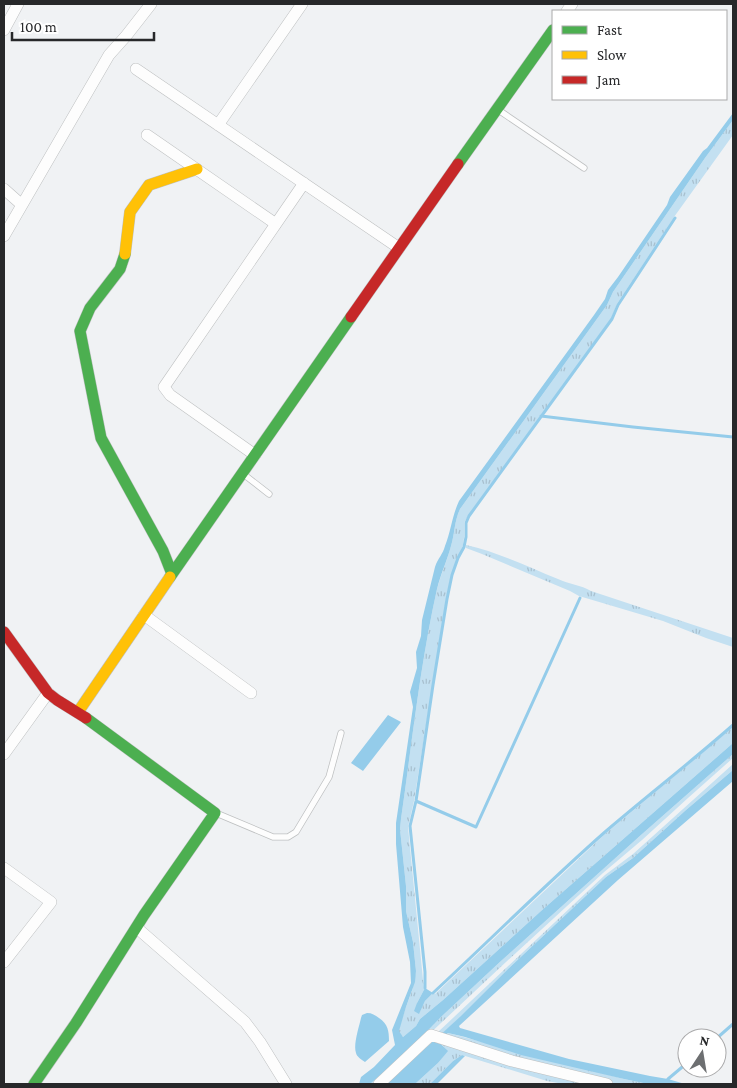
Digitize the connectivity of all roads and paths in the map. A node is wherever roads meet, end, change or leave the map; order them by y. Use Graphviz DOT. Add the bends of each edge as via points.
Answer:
graph roads {
  1 [pos="18,4"];
  2 [pos="151,4"];
  3 [pos="302,4"];
  4 [pos="4,30"];
  5 [pos="552,31"];
  6 [pos="136,70"];
  7 [pos="497,109"];
  8 [pos="218,125"];
  9 [pos="147,135"];
  10 [pos="584,168"];
  11 [pos="197,169"];
  12 [pos="304,183"];
  13 [pos="4,189"];
  14 [pos="22,205"];
  15 [pos="276,224"];
  16 [pos="4,236"];
  17 [pos="399,248"];
  18 [pos="255,455"];
  19 [pos="242,474"];
  20 [pos="269,494"];
  21 [pos="172,574"];
  22 [pos="144,615"];
  23 [pos="4,632"];
  24 [pos="48,693"];
  25 [pos="251,693"];
  26 [pos="78,712"];
  27 [pos="341,733"];
  28 [pos="8,741"];
  29 [pos="4,754"];
  30 [pos="215,812"];
  31 [pos="4,868"];
  32 [pos="137,928"];
  33 [pos="4,962"];
  34 [pos="34,1084"];
  35 [pos="286,1084"];
  36 [pos="379,1084"];
  37 [pos="607,1084"];
  1 -- 4 [label="street"];
  2 -- 14 [label="street" via="109,56"];
  3 -- 8 [label="street"];
  5 -- 7 [label="street"];
  6 -- 8 [label="street"];
  7 -- 10 [label="lane"];
  7 -- 17 [label="street"];
  8 -- 12 [label="street"];
  9 -- 11 [label="street"];
  11 -- 15 [label="street"];
  11 -- 21 [label="street" via="149,185 130,212 120,269 90,308 80,331 101,438 163,551"];
  12 -- 15 [label="street"];
  12 -- 17 [label="street"];
  13 -- 14 [label="street"];
  14 -- 16 [label="street"];
  15 -- 18 [label="street" via="164,387"];
  17 -- 18 [label="street"];
  18 -- 19 [label="street"];
  19 -- 20 [label="lane"];
  19 -- 21 [label="street"];
  21 -- 22 [label="street"];
  22 -- 25 [label="street"];
  22 -- 26 [label="street"];
  23 -- 24 [label="street"];
  24 -- 26 [label="street"];
  24 -- 28 [label="street"];
  26 -- 30 [label="street"];
  27 -- 30 [label="lane" via="329,777 296,832 288,837 273,837"];
  28 -- 29 [label="street"];
  30 -- 32 [label="street"];
  31 -- 33 [label="street" via="50,902"];
  32 -- 34 [label="street"];
  32 -- 35 [label="street" via="246,1022"];
  36 -- 37 [label="street" via="431,1035 512,1061"];
}
